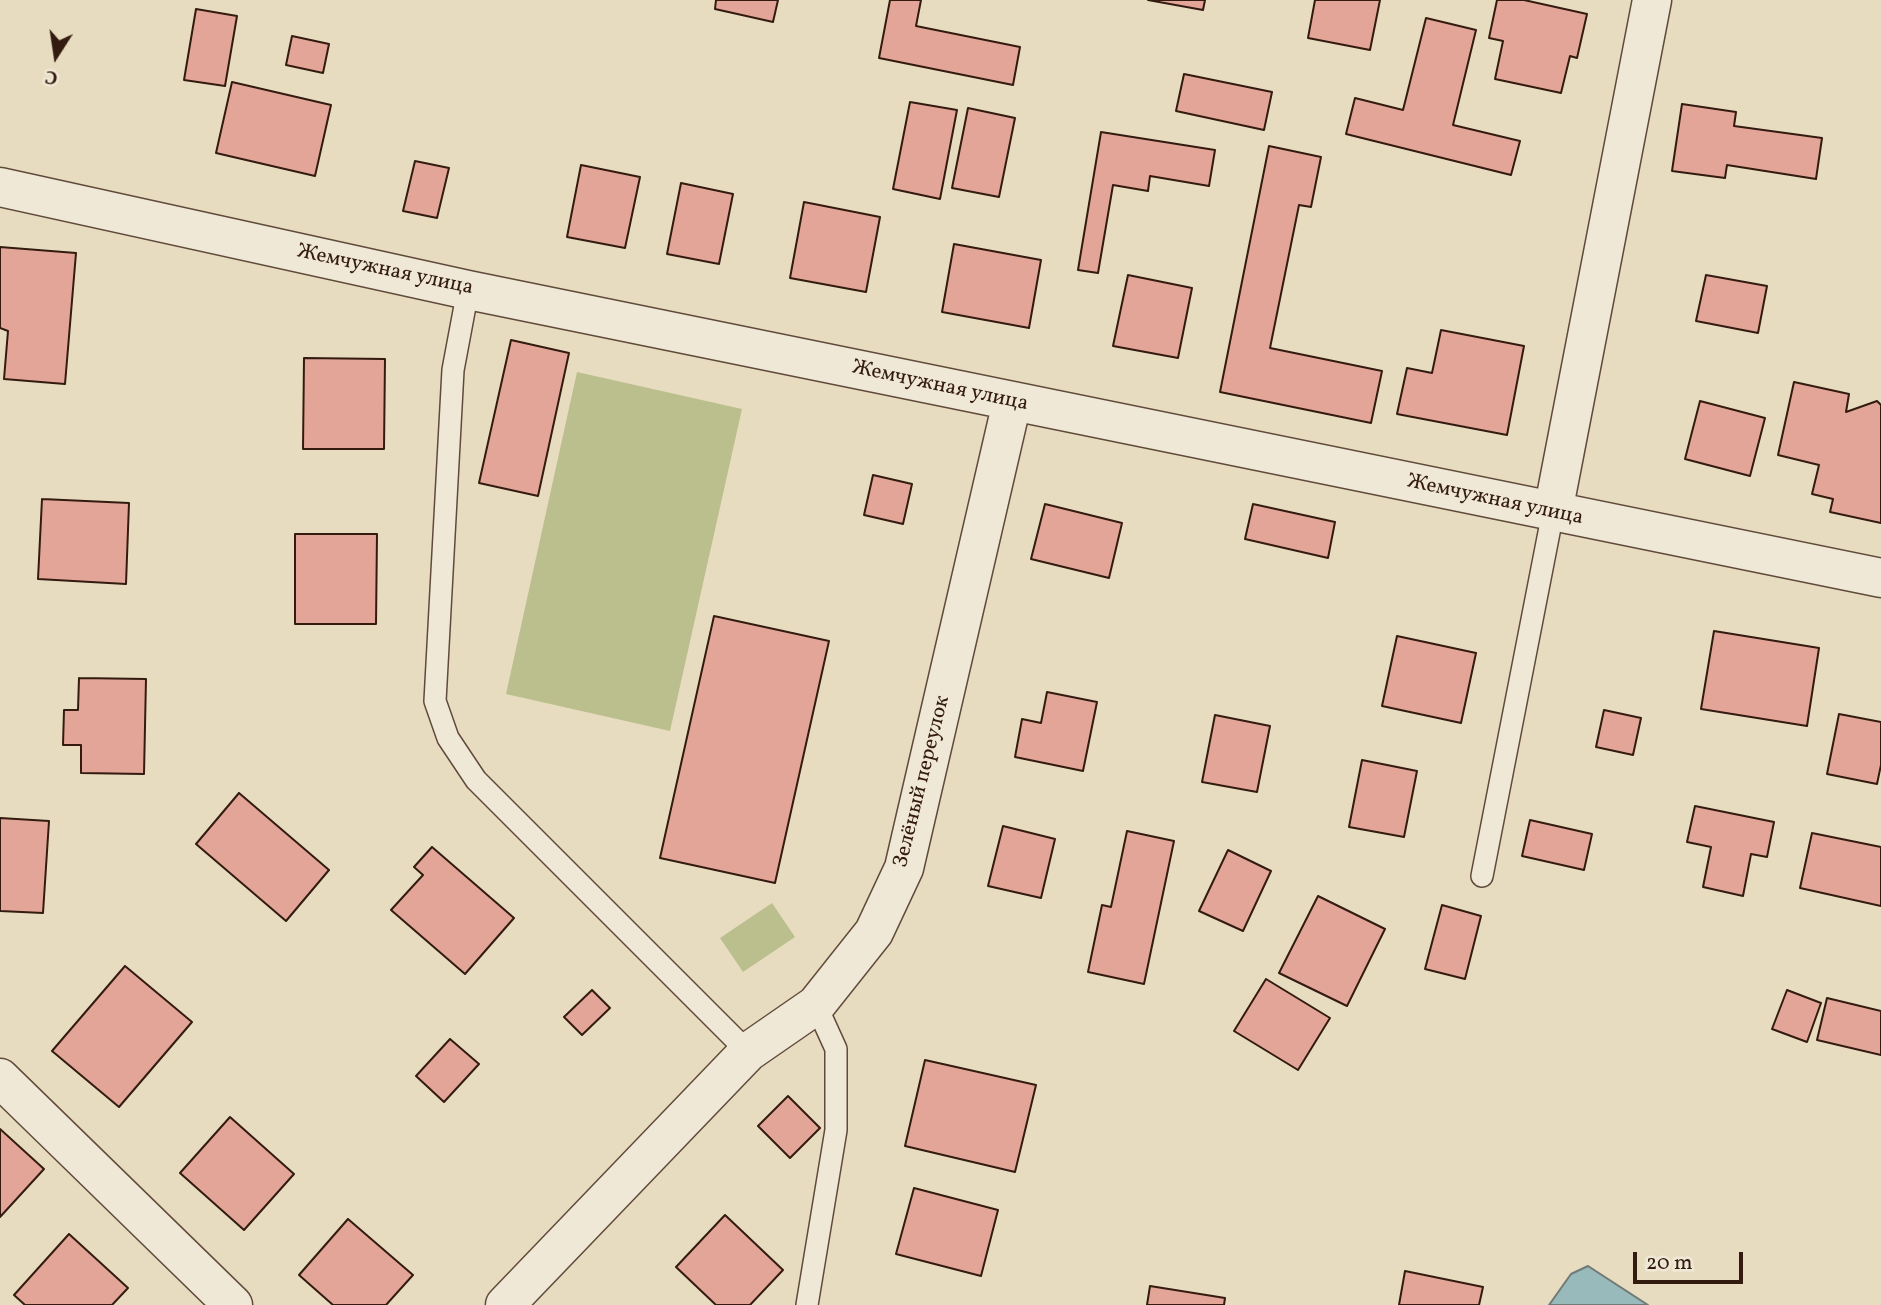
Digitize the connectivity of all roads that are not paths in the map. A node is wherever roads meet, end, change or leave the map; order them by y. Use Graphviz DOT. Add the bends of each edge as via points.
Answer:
graph roads {
  1 [pos="1652,0"];
  2 [pos="0,187"];
  3 [pos="468,290"];
  4 [pos="1012,402"];
  5 [pos="1553,512"];
  6 [pos="1881,579"];
  7 [pos="1482,876"];
  8 [pos="816,1005"];
  9 [pos="748,1052"];
  10 [pos="0,1078"];
  11 [pos="233,1305"];
  12 [pos="505,1305"];
  13 [pos="807,1305"];
  1 -- 5 [label="street"];
  2 -- 3 [label="street, Жемчужная улица"];
  3 -- 4 [label="street, Жемчужная улица"];
  3 -- 9 [label="lane" via="453,370 435,701 448,738 476,780"];
  4 -- 5 [label="street, Жемчужная улица"];
  4 -- 8 [label="street, Зелёный переулок" via="904,868 874,932"];
  5 -- 6 [label="street, Жемчужная улица"];
  5 -- 7 [label="lane"];
  8 -- 9 [label="street, Зелёный переулок"];
  8 -- 13 [label="lane" via="836,1049 836,1130"];
  9 -- 12 [label="street, Зелёный переулок"];
  10 -- 11 [label="street"];
}
